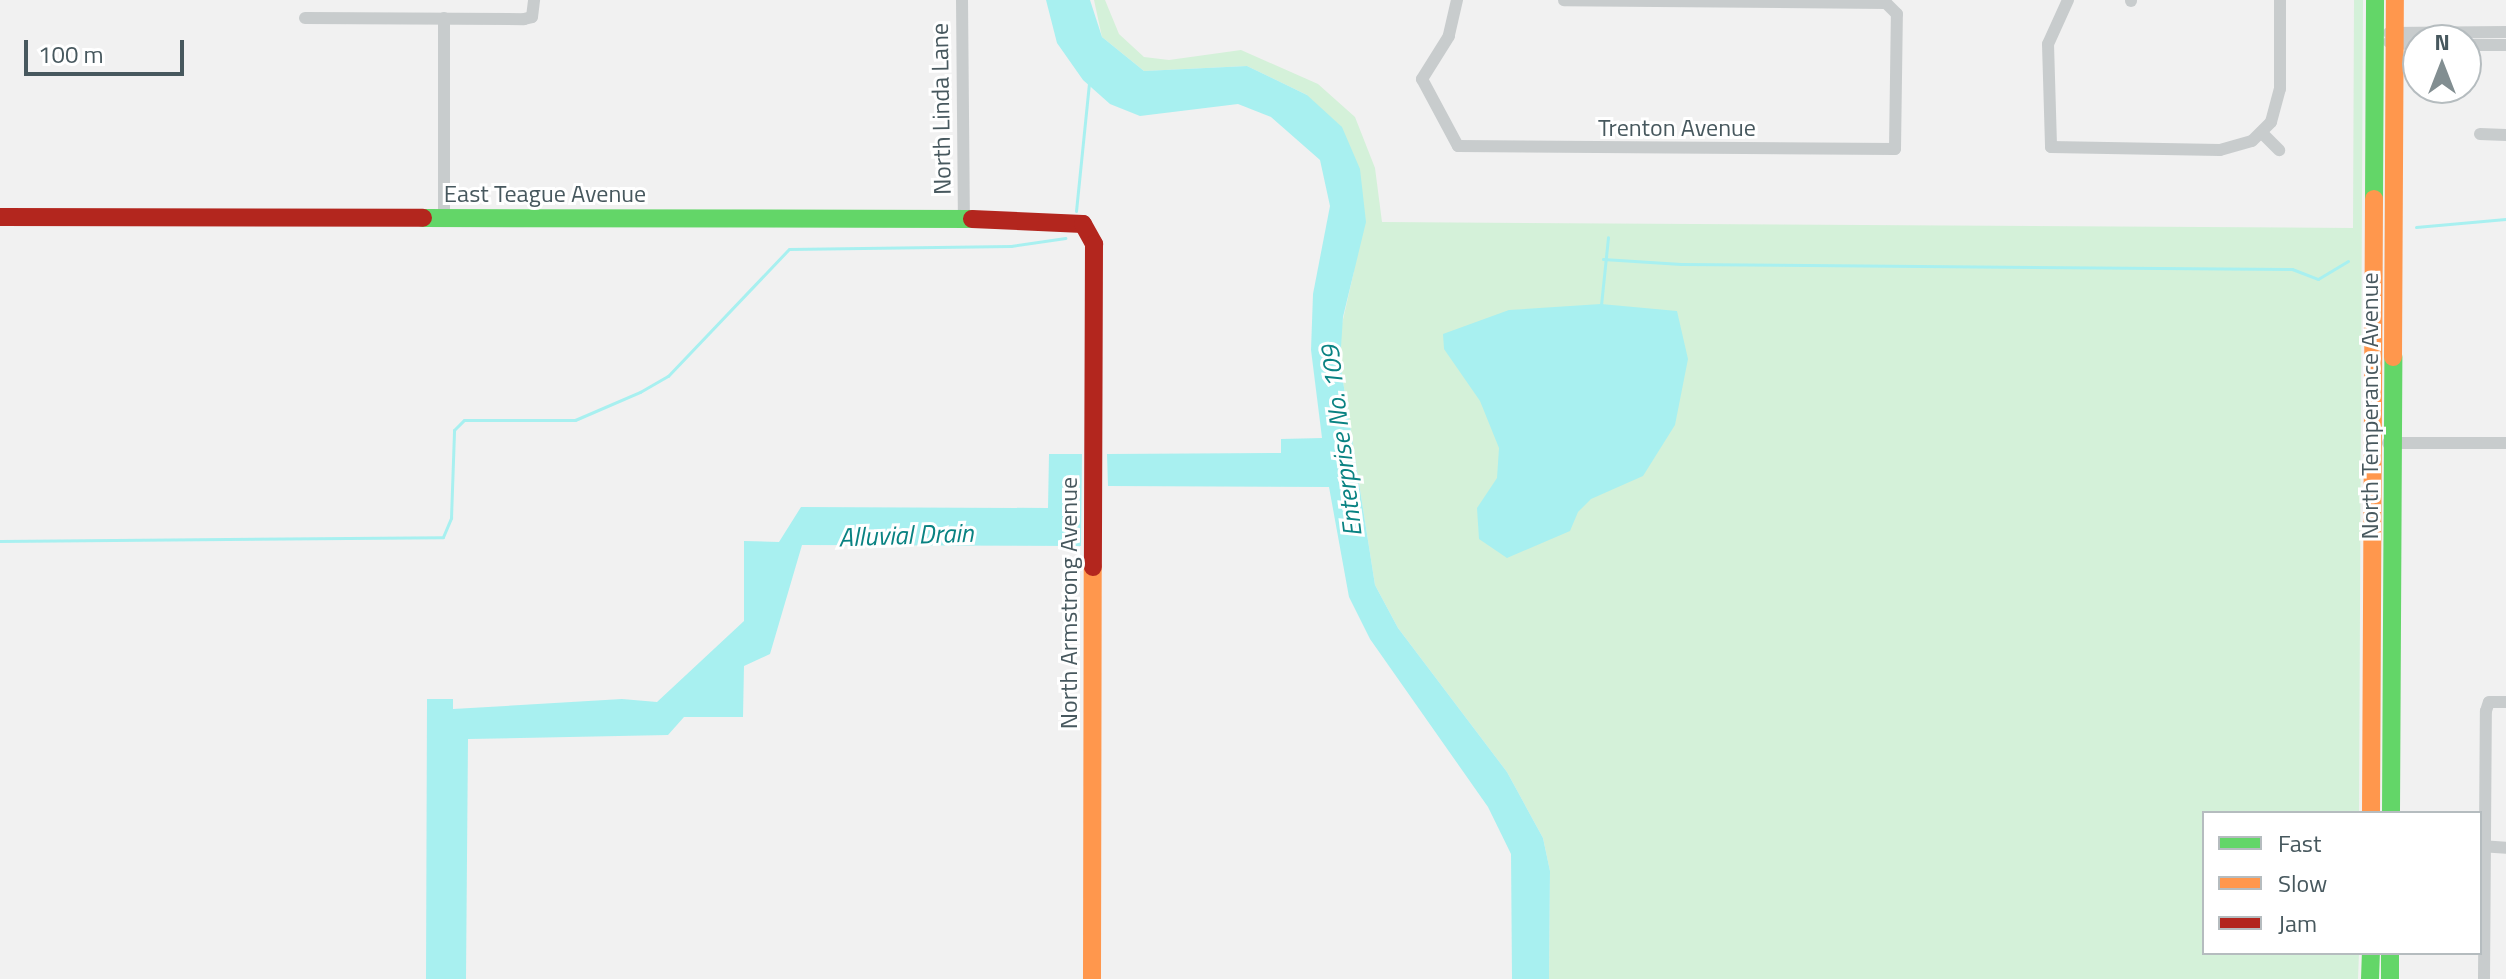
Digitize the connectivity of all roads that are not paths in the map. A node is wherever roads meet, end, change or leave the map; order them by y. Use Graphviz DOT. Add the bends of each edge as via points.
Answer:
graph roads {
  1 [pos="534,0"];
  2 [pos="962,0"];
  3 [pos="1457,0"];
  4 [pos="1564,0"];
  5 [pos="2068,0"];
  6 [pos="2280,0"];
  7 [pos="2375,0"];
  8 [pos="2395,0"];
  9 [pos="1761,1"];
  10 [pos="305,18"];
  11 [pos="444,18"];
  12 [pos="2506,32"];
  13 [pos="2375,36"];
  14 [pos="2395,38"];
  15 [pos="2402,40"];
  16 [pos="2482,45"];
  17 [pos="2506,45"];
  18 [pos="2263,134"];
  19 [pos="2480,134"];
  20 [pos="2506,135"];
  21 [pos="2279,150"];
  22 [pos="0,217"];
  23 [pos="444,218"];
  24 [pos="964,219"];
  25 [pos="1087,228"];
  26 [pos="2372,443"];
  27 [pos="2394,443"];
  28 [pos="2506,443"];
  29 [pos="2506,702"];
  30 [pos="2371,811"];
  31 [pos="2391,811"];
  32 [pos="2482,848"];
  33 [pos="2506,848"];
  34 [pos="2371,955"];
  35 [pos="2390,955"];
  36 [pos="1092,979"];
  37 [pos="2370,979"];
  38 [pos="2390,979"];
  39 [pos="2484,979"];
  1 -- 11 [label="street" via="532,17"];
  2 -- 24 [label="street, North Linda Lane"];
  3 -- 9 [label="street, Trenton Avenue" via="1449,36 1427,63 1422,79 1458,146 1895,149 1894,6"];
  4 -- 9 [label="street"];
  5 -- 18 [label="street" via="2048,44 2051,147 2220,150"];
  6 -- 18 [label="street" via="2280,89"];
  7 -- 13 [label="street, North Temperance Avenue"];
  8 -- 14 [label="street, North Temperance Avenue"];
  10 -- 11 [label="street"];
  11 -- 23 [label="street"];
  12 -- 14 [label="street"];
  13 -- 14 [label="street"];
  13 -- 26 [label="street, North Temperance Avenue"];
  14 -- 15 [label="street"];
  14 -- 27 [label="street, North Temperance Avenue"];
  16 -- 17 [label="street"];
  18 -- 21 [label="street"];
  19 -- 20 [label="street"];
  22 -- 23 [label="street, East Teague Avenue"];
  23 -- 24 [label="street, East Teague Avenue"];
  24 -- 25 [label="street, East Teague Avenue" via="1078,221"];
  25 -- 36 [label="street, North Armstrong Avenue" via="1094,244"];
  26 -- 27 [label="street"];
  26 -- 30 [label="street, North Temperance Avenue"];
  27 -- 28 [label="street"];
  27 -- 31 [label="street, North Temperance Avenue"];
  29 -- 32 [label="street" via="2489,702"];
  32 -- 33 [label="street"];
  32 -- 39 [label="street"];
  34 -- 37 [label="street"];
  35 -- 38 [label="street"];
}
